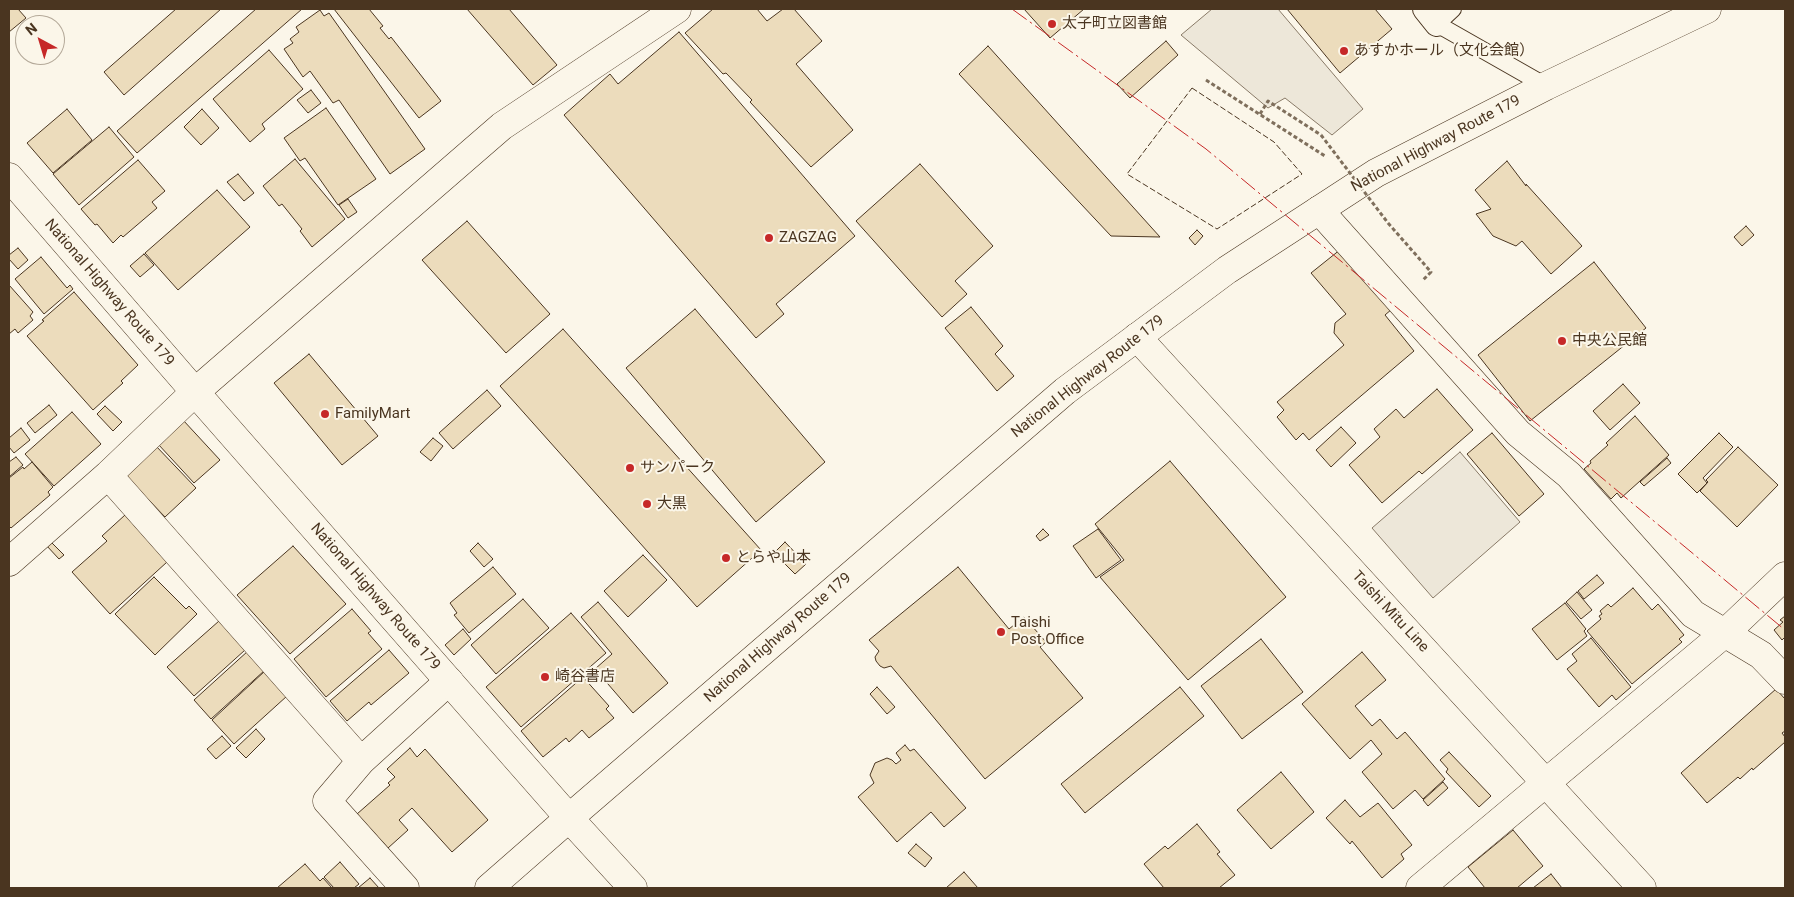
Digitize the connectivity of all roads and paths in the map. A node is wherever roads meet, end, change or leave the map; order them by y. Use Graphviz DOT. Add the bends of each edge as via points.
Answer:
graph roads {
  1 [pos="677,9"];
  2 [pos="1707,9"];
  3 [pos="1438,14"];
  4 [pos="1206,80"];
  5 [pos="1546,86"];
  6 [pos="1260,114"];
  7 [pos="1325,156"];
  8 [pos="9,177"];
  9 [pos="1319,210"];
  10 [pos="1421,281"];
  11 [pos="1137,337"];
  12 [pos="195,392"];
  13 [pos="108,475"];
  14 [pos="13,550"];
  15 [pos="1785,576"];
  16 [pos="1725,633"];
  17 [pos="1785,680"];
  18 [pos="449,681"];
  19 [pos="361,761"];
  20 [pos="1546,782"];
  21 [pos="569,818"];
  22 [pos="405,888"];
  23 [pos="488,888"];
  24 [pos="633,888"];
  25 [pos="1420,888"];
  26 [pos="1642,888"];
  1 -- 12 [label="main road" via="502,126"];
  2 -- 5 [label="main road, National Highway Route 179"];
  3 -- 5 [label="lane"];
  4 -- 6 [label="path"];
  5 -- 9 [label="main road, National Highway Route 179" via="1376,173"];
  6 -- 7 [label="path"];
  6 -- 10 [label="path, bridge" via="1268,101 1322,135 1388,223 1431,272"];
  8 -- 12 [label="main road, National Highway Route 179"];
  9 -- 11 [label="main road, National Highway Route 179" via="1226,270"];
  9 -- 16 [label="main road" via="1518,432 1569,475 1693,614"];
  11 -- 20 [label="main road, Taishi Mitu Line"];
  11 -- 21 [label="main road, National Highway Route 179" via="1065,391"];
  12 -- 13 [label="main road"];
  12 -- 18 [label="main road, National Highway Route 179"];
  13 -- 14 [label="main road"];
  13 -- 19 [label="main road"];
  15 -- 16 [label="main road"];
  16 -- 17 [label="main road" via="1761,655"];
  16 -- 20 [label="main road"];
  18 -- 19 [label="main road"];
  18 -- 21 [label="main road, National Highway Route 179"];
  19 -- 22 [label="main road" via="327,800"];
  20 -- 25 [label="main road"];
  20 -- 26 [label="main road, Taishi Mitu Line"];
  21 -- 23 [label="main road"];
  21 -- 24 [label="main road"];
}
